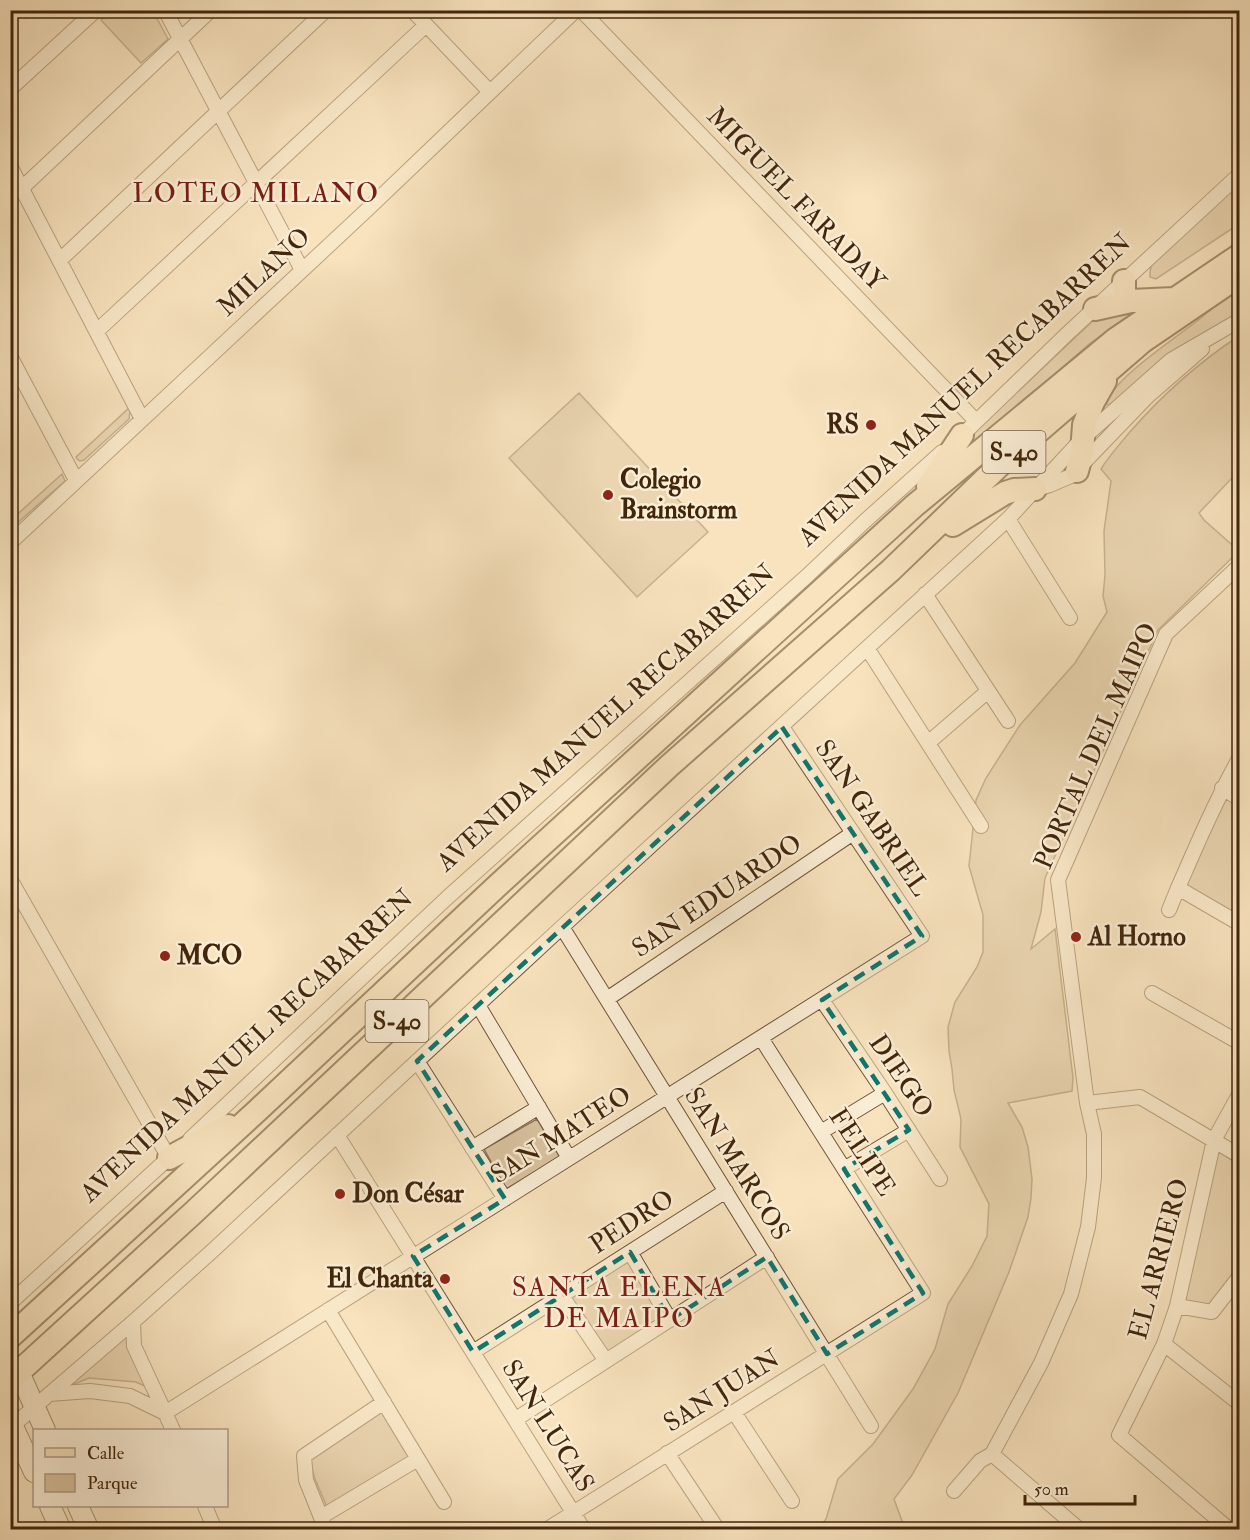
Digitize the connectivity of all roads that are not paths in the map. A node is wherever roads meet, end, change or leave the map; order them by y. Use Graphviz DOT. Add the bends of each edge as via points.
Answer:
graph roads {
  1 [pos="96,10"];
  2 [pos="165,10"];
  3 [pos="211,10"];
  4 [pos="326,10"];
  5 [pos="412,10"];
  6 [pos="576,10"];
  7 [pos="582,10"];
  8 [pos="426,25"];
  9 [pos="180,39"];
  10 [pos="10,89"];
  11 [pos="490,92"];
  12 [pos="218,111"];
  13 [pos="10,166"];
  14 [pos="1239,174"];
  15 [pos="256,183"];
  16 [pos="22,188"];
  17 [pos="1239,255"];
  18 [pos="60,260"];
  19 [pos="302,270"];
  20 [pos="1239,275"];
  21 [pos="1127,291"];
  22 [pos="1173,299"];
  23 [pos="1095,309"];
  24 [pos="1239,320"];
  25 [pos="1222,331"];
  26 [pos="97,332"];
  27 [pos="1143,341"];
  28 [pos="10,356"];
  29 [pos="142,418"];
  30 [pos="969,428"];
  31 [pos="1082,439"];
  32 [pos="1077,471"];
  33 [pos="76,480"];
  34 [pos="1035,489"];
  35 [pos="915,506"];
  36 [pos="1008,519"];
  37 [pos="11,542"];
  38 [pos="1239,565"];
  39 [pos="891,570"];
  40 [pos="925,594"];
  41 [pos="1070,618"];
  42 [pos="867,648"];
  43 [pos="988,691"];
  44 [pos="1008,721"];
  45 [pos="782,727"];
  46 [pos="928,743"];
  47 [pos="1239,757"];
  48 [pos="1222,788"];
  49 [pos="1239,798"];
  50 [pos="981,826"];
  51 [pos="853,833"];
  52 [pos="10,879"];
  53 [pos="1178,888"];
  54 [pos="1168,910"];
  55 [pos="1239,924"];
  56 [pos="562,927"];
  57 [pos="922,936"];
  58 [pos="1152,993"];
  59 [pos="607,999"];
  60 [pos="822,1000"];
  61 [pos="478,1005"];
  62 [pos="761,1038"];
  63 [pos="1239,1043"];
  64 [pos="417,1061"];
  65 [pos="885,1093"];
  66 [pos="1239,1093"];
  67 [pos="667,1097"];
  68 [pos="1087,1103"];
  69 [pos="540,1107"];
  70 [pos="258,1110"];
  71 [pos="909,1130"];
  72 [pos="821,1132"];
  73 [pos="337,1135"];
  74 [pos="1214,1140"];
  75 [pos="472,1148"];
  76 [pos="1239,1156"];
  77 [pos="169,1158"];
  78 [pos="569,1158"];
  79 [pos="844,1169"];
  80 [pos="940,1179"];
  81 [pos="726,1191"];
  82 [pos="505,1199"];
  83 [pos="630,1252"];
  84 [pos="413,1256"];
  85 [pos="767,1257"];
  86 [pos="1239,1276"];
  87 [pos="923,1293"];
  88 [pos="562,1296"];
  89 [pos="10,1303"];
  90 [pos="1177,1306"];
  91 [pos="328,1310"];
  92 [pos="670,1320"];
  93 [pos="133,1322"];
  94 [pos="10,1337"];
  95 [pos="1164,1344"];
  96 [pos="473,1352"];
  97 [pos="826,1354"];
  98 [pos="606,1361"];
  99 [pos="13,1373"];
  100 [pos="42,1400"];
  101 [pos="384,1402"];
  102 [pos="1239,1404"];
  103 [pos="734,1412"];
  104 [pos="165,1413"];
  105 [pos="516,1419"];
  106 [pos="11,1424"];
  107 [pos="871,1426"];
  108 [pos="45,1429"];
  109 [pos="172,1429"];
  110 [pos="667,1453"];
  111 [pos="992,1454"];
  112 [pos="418,1459"];
  113 [pos="33,1470"];
  114 [pos="954,1491"];
  115 [pos="792,1501"];
  116 [pos="444,1502"];
  117 [pos="50,1507"];
  118 [pos="78,1507"];
  119 [pos="205,1507"];
  120 [pos="574,1513"];
  121 [pos="324,1523"];
  122 [pos="61,1530"];
  123 [pos="89,1530"];
  124 [pos="215,1530"];
  125 [pos="546,1530"];
  126 [pos="584,1530"];
  127 [pos="718,1530"];
  128 [pos="1080,1530"];
  129 [pos="1230,1530"];
  1 -- 10 [label="street"];
  2 -- 9 [label="street"];
  3 -- 9 [label="street"];
  4 -- 12 [label="street"];
  5 -- 8 [label="street"];
  6 -- 11 [label="street, MILANO"];
  7 -- 30 [label="street, MIGUEL FARADAY"];
  8 -- 11 [label="street"];
  8 -- 15 [label="street"];
  9 -- 12 [label="street"];
  9 -- 16 [label="street"];
  11 -- 19 [label="street, MILANO"];
  12 -- 15 [label="street"];
  12 -- 18 [label="street"];
  13 -- 16 [label="street"];
  14 -- 21 [label="street, AVENIDA MANUEL RECABARREN"];
  15 -- 19 [label="street"];
  15 -- 26 [label="street"];
  16 -- 18 [label="street"];
  17 -- 22 [label="main road, AVENIDA MANUEL RECABARREN / S-40"];
  18 -- 26 [label="street"];
  19 -- 29 [label="street, MILANO"];
  20 -- 27 [label="main road, S-40"];
  21 -- 22 [label="main road"];
  21 -- 23 [label="main road"];
  22 -- 35 [label="main road, AVENIDA MANUEL RECABARREN / S-40" via="1116,339"];
  23 -- 30 [label="street, AVENIDA MANUEL RECABARREN"];
  24 -- 25 [label="street"];
  25 -- 31 [label="street" via="1171,360"];
  25 -- 32 [label="street" via="1148,396"];
  26 -- 29 [label="street"];
  27 -- 31 [label="main road" via="1119,363 1100,389 1087,414"];
  27 -- 39 [label="main road, S-40" via="1004,461"];
  28 -- 33 [label="street"];
  29 -- 33 [label="street, MILANO"];
  30 -- 35 [label="main road"];
  30 -- 77 [label="street, AVENIDA MANUEL RECABARREN" via="448,897"];
  31 -- 32 [label="main road"];
  31 -- 34 [label="street"];
  32 -- 34 [label="street"];
  33 -- 37 [label="street, MILANO"];
  34 -- 36 [label="street"];
  34 -- 39 [label="main road" via="1014,490 996,497"];
  35 -- 70 [label="main road, AVENIDA MANUEL RECABARREN / S-40" via="497,886"];
  36 -- 40 [label="street"];
  36 -- 41 [label="street"];
  38 -- 68 [label="street, PORTAL DEL MAIPO" via="1166,634 1058,880"];
  39 -- 99 [label="main road, S-40" via="669,766 219,1188"];
  40 -- 42 [label="street"];
  40 -- 43 [label="street"];
  42 -- 45 [label="street"];
  42 -- 46 [label="street"];
  43 -- 44 [label="street"];
  43 -- 46 [label="street"];
  45 -- 51 [label="street, SAN GABRIEL"];
  45 -- 56 [label="street"];
  46 -- 50 [label="street"];
  47 -- 48 [label="street"];
  48 -- 49 [label="street"];
  48 -- 53 [label="street"];
  51 -- 57 [label="street, SAN GABRIEL"];
  51 -- 59 [label="street, SAN EDUARDO"];
  52 -- 77 [label="street"];
  53 -- 54 [label="street"];
  53 -- 55 [label="street"];
  56 -- 59 [label="street, SAN MARCOS"];
  56 -- 61 [label="street"];
  57 -- 60 [label="street, SAN MATEO"];
  58 -- 63 [label="street"];
  59 -- 67 [label="street, SAN MARCOS"];
  60 -- 62 [label="street, SAN MATEO"];
  60 -- 65 [label="street, DIEGO"];
  61 -- 64 [label="street"];
  61 -- 69 [label="street"];
  62 -- 67 [label="street, SAN MATEO"];
  62 -- 72 [label="street, FELIPE"];
  64 -- 73 [label="street"];
  64 -- 75 [label="street"];
  65 -- 71 [label="street, DIEGO"];
  65 -- 72 [label="street"];
  66 -- 74 [label="street, EL ARRIERO"];
  67 -- 78 [label="street, SAN MATEO"];
  67 -- 81 [label="street, SAN MARCOS"];
  68 -- 74 [label="street" via="1140,1097"];
  68 -- 111 [label="street, PORTAL DEL MAIPO" via="1094,1134 1094,1178 1088,1227 1071,1294 1041,1363"];
  69 -- 75 [label="street"];
  69 -- 78 [label="street"];
  70 -- 77 [label="main road"];
  70 -- 94 [label="main road, AVENIDA MANUEL RECABARREN / S-40"];
  71 -- 79 [label="street"];
  71 -- 80 [label="street, DIEGO"];
  72 -- 79 [label="street, FELIPE"];
  73 -- 84 [label="street, SAN LUCAS"];
  73 -- 93 [label="street"];
  74 -- 76 [label="street"];
  74 -- 90 [label="street, EL ARRIERO"];
  75 -- 82 [label="street"];
  77 -- 89 [label="street, AVENIDA MANUEL RECABARREN"];
  78 -- 82 [label="street, SAN MATEO"];
  79 -- 87 [label="street, FELIPE"];
  81 -- 83 [label="street, PEDRO"];
  81 -- 85 [label="street, SAN MARCOS"];
  82 -- 84 [label="street, SAN MATEO"];
  83 -- 88 [label="street, PEDRO"];
  83 -- 92 [label="street"];
  84 -- 91 [label="street, SAN MATEO"];
  84 -- 96 [label="street, SAN LUCAS"];
  85 -- 92 [label="street"];
  85 -- 97 [label="street, SAN MARCOS"];
  86 -- 90 [label="street" via="1212,1312"];
  87 -- 97 [label="street, SAN JUAN"];
  88 -- 96 [label="street, PEDRO"];
  88 -- 98 [label="street"];
  90 -- 95 [label="street, EL ARRIERO"];
  91 -- 101 [label="street"];
  91 -- 104 [label="street, SAN MATEO"];
  92 -- 98 [label="street"];
  93 -- 100 [label="street"];
  93 -- 104 [label="street" via="134,1346"];
  95 -- 102 [label="street"];
  95 -- 129 [label="street, EL ARRIERO" via="1119,1436"];
  96 -- 105 [label="street, SAN LUCAS"];
  97 -- 103 [label="street, SAN JUAN"];
  97 -- 107 [label="street, SAN MARCOS"];
  98 -- 105 [label="street"];
  99 -- 100 [label="main road"];
  100 -- 104 [label="street" via="90,1391 130,1396"];
  100 -- 106 [label="street"];
  100 -- 108 [label="main road"];
  101 -- 112 [label="street"];
  101 -- 121 [label="street" via="304,1456 306,1480"];
  103 -- 110 [label="street, SAN JUAN"];
  103 -- 115 [label="street"];
  104 -- 109 [label="street"];
  105 -- 120 [label="street, SAN LUCAS"];
  106 -- 113 [label="main road"];
  110 -- 120 [label="street, SAN JUAN"];
  110 -- 127 [label="street"];
  111 -- 114 [label="street, PORTAL DEL MAIPO"];
  111 -- 128 [label="street"];
  112 -- 116 [label="street"];
  112 -- 121 [label="street"];
  117 -- 122 [label="main road"];
  118 -- 123 [label="main road"];
  119 -- 124 [label="street"];
  120 -- 125 [label="street, SAN JUAN"];
  120 -- 126 [label="street, SAN LUCAS"];
}
